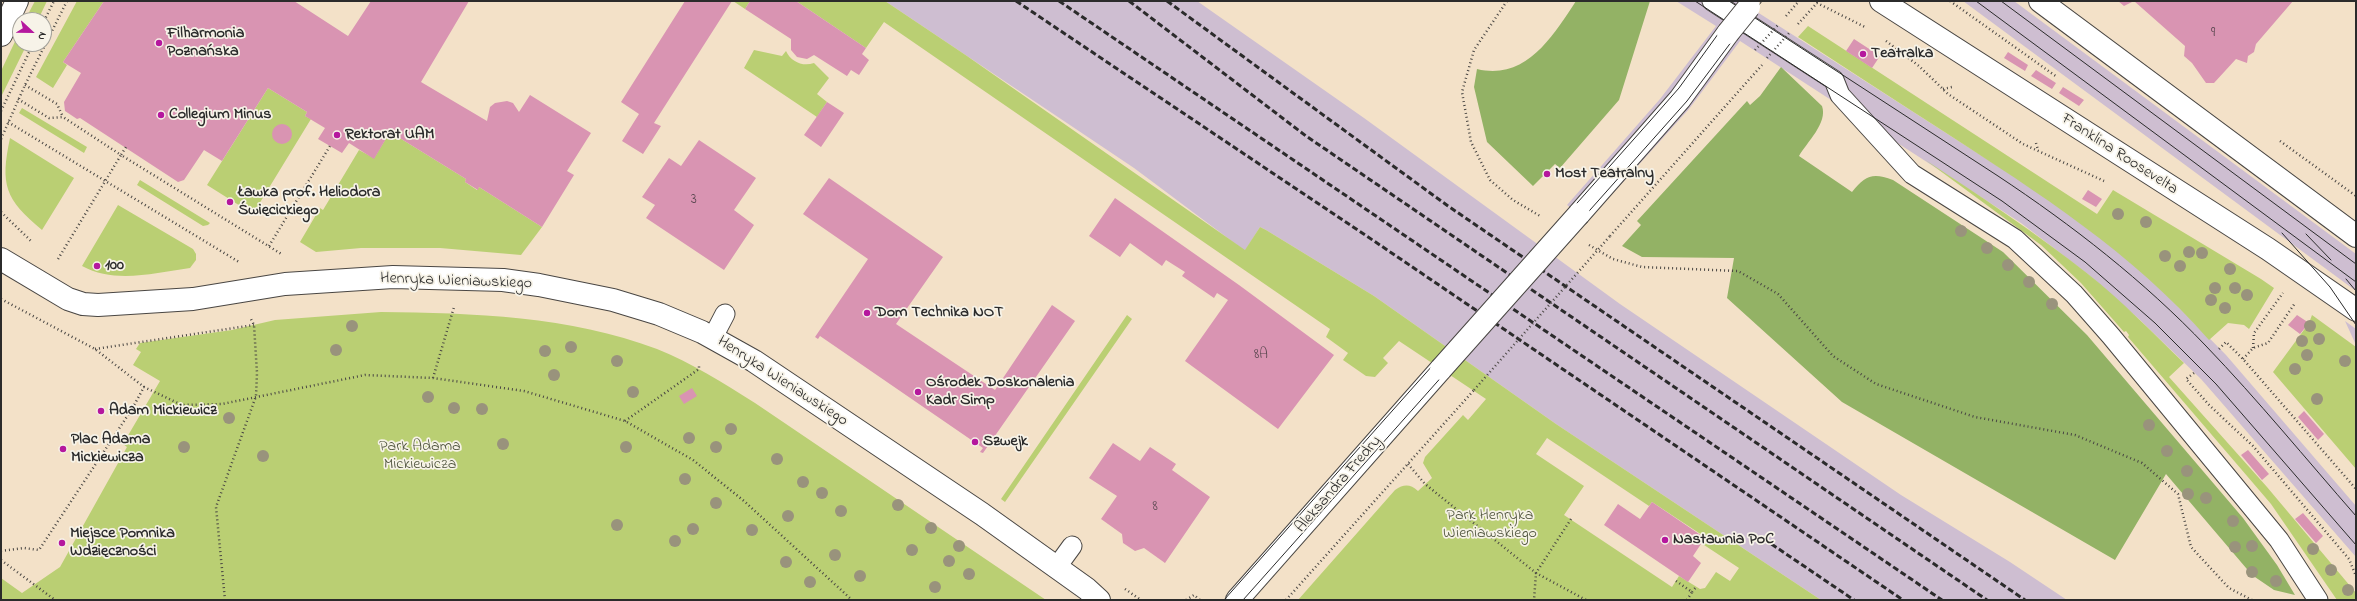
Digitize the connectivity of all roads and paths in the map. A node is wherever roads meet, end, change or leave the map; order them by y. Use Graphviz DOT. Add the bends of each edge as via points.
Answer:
graph roads {
  1 [pos="17,1"];
  2 [pos="54,1"];
  3 [pos="67,1"];
  4 [pos="1507,1"];
  5 [pos="1712,1"];
  6 [pos="1799,1"];
  7 [pos="1881,1"];
  8 [pos="2040,1"];
  9 [pos="1751,4"];
  10 [pos="48,12"];
  11 [pos="1866,27"];
  12 [pos="1,35"];
  13 [pos="1885,40"];
  14 [pos="1755,50"];
  15 [pos="29,52"];
  16 [pos="25,85"];
  17 [pos="1952,87"];
  18 [pos="1943,89"];
  19 [pos="18,99"];
  20 [pos="1,110"];
  21 [pos="63,117"];
  22 [pos="8,122"];
  23 [pos="1,139"];
  24 [pos="2036,143"];
  25 [pos="330,146"];
  26 [pos="126,147"];
  27 [pos="2039,151"];
  28 [pos="121,155"];
  29 [pos="105,181"];
  30 [pos="2110,183"];
  31 [pos="1,212"];
  32 [pos="1546,219"];
  33 [pos="2356,236"];
  34 [pos="1587,243"];
  35 [pos="35,246"];
  36 [pos="269,246"];
  37 [pos="52,256"];
  38 [pos="288,257"];
  39 [pos="1,259"];
  40 [pos="57,259"];
  41 [pos="63,263"];
  42 [pos="456,279"];
  43 [pos="2285,289"];
  44 [pos="246,290"];
  45 [pos="2298,298"];
  46 [pos="1,299"];
  47 [pos="2356,310"];
  48 [pos="725,314"];
  49 [pos="254,325"];
  50 [pos="708,335"];
  51 [pos="2253,348"];
  52 [pos="95,349"];
  53 [pos="2219,349"];
  54 [pos="2243,359"];
  55 [pos="2194,373"];
  56 [pos="433,378"];
  57 [pos="144,387"];
  58 [pos="256,396"];
  59 [pos="625,421"];
  60 [pos="1408,464"];
  61 [pos="2356,489"];
  62 [pos="1572,519"];
  63 [pos="1072,546"];
  64 [pos="1,551"];
  65 [pos="1,560"];
  66 [pos="1056,568"];
  67 [pos="1536,573"];
  68 [pos="2356,576"];
  69 [pos="1676,582"];
  70 [pos="1122,587"];
  71 [pos="1696,587"];
  72 [pos="1692,592"];
  73 [pos="55,600"];
  74 [pos="225,600"];
  75 [pos="852,600"];
  76 [pos="1099,600"];
  77 [pos="1141,600"];
  78 [pos="1186,600"];
  79 [pos="1200,600"];
  80 [pos="1237,600"];
  81 [pos="1286,600"];
  82 [pos="1534,600"];
  83 [pos="1586,600"];
  84 [pos="1687,600"];
  85 [pos="2252,600"];
  86 [pos="2318,600"];
  1 -- 12 [label="street"];
  2 -- 10 [label="path"];
  3 -- 16 [label="path"];
  4 -- 32 [label="path" via="1474,50 1462,92 1471,142 1490,180 1513,200"];
  5 -- 86 [label="lane" via="1834,80 1840,95 1912,174 2015,239 2050,270 2111,336 2279,540"];
  6 -- 14 [label="path, bridge"];
  7 -- 47 [label="street, Franklina Roosevelta" via="2268,249"];
  8 -- 33 [label="street"];
  9 -- 80 [label="street, Aleksandra Fredry, bridge" via="1680,99"];
  11 -- 60 [label="path, bridge" via="1817,3"];
  13 -- 18 [label="path" via="1919,66"];
  15 -- 20 [label="path"];
  16 -- 19 [label="path"];
  16 -- 21 [label="path" via="57,104"];
  17 -- 18 [label="path"];
  18 -- 27 [label="path" via="2023,144"];
  19 -- 21 [label="path" via="49,118"];
  19 -- 22 [label="path"];
  21 -- 28 [label="path"];
  22 -- 23 [label="path"];
  22 -- 29 [label="path"];
  24 -- 27 [label="path"];
  25 -- 36 [label="path"];
  26 -- 28 [label="path"];
  27 -- 30 [label="path"];
  28 -- 29 [label="path"];
  28 -- 36 [label="path"];
  29 -- 40 [label="path"];
  29 -- 44 [label="path" via="246,267"];
  31 -- 35 [label="path"];
  34 -- 85 [label="path" via="1614,259 1642,268 1738,270 1778,294 1833,356 1876,384 1975,417 2075,435 2142,463 2178,494 2191,547 2229,588"];
  36 -- 38 [label="path"];
  37 -- 40 [label="path"];
  39 -- 44 [label="street, Henryka Wieniawskiego" via="68,299 83,304 138,304 185,300"];
  40 -- 41 [label="path"];
  42 -- 44 [label="street, Henryka Wieniawskiego" via="393,277 285,284"];
  42 -- 50 [label="street, Henryka Wieniawskiego" via="503,280 584,294 659,314"];
  42 -- 56 [label="path" via="453,313"];
  43 -- 51 [label="path" via="2254,333"];
  44 -- 49 [label="path" via="248,312"];
  45 -- 51 [label="path" via="2268,343"];
  46 -- 52 [label="path"];
  48 -- 50 [label="lane"];
  49 -- 52 [label="path"];
  49 -- 58 [label="path"];
  50 -- 59 [label="path" via="699,369"];
  50 -- 66 [label="street, Henryka Wieniawskiego" via="754,361 975,510"];
  51 -- 54 [label="path"];
  52 -- 57 [label="path"];
  53 -- 54 [label="path" via="2226,342"];
  54 -- 61 [label="path"];
  55 -- 68 [label="path" via="2186,379 2258,452 2349,559"];
  56 -- 58 [label="path" via="365,375"];
  56 -- 59 [label="path" via="524,391"];
  57 -- 58 [label="path" via="182,405 222,404"];
  57 -- 64 [label="path" via="39,550 24,548"];
  58 -- 74 [label="path" via="216,507"];
  59 -- 75 [label="path" via="693,460 744,501"];
  60 -- 67 [label="path" via="1425,484"];
  60 -- 81 [label="path"];
  62 -- 67 [label="path"];
  63 -- 66 [label="lane"];
  65 -- 73 [label="path"];
  66 -- 76 [label="street, Henryka Wieniawskiego"];
  67 -- 82 [label="path"];
  67 -- 83 [label="path"];
  69 -- 72 [label="path"];
  70 -- 77 [label="path"];
  71 -- 72 [label="path"];
  72 -- 84 [label="path"];
  78 -- 79 [label="path" via="1194,595"];
}
